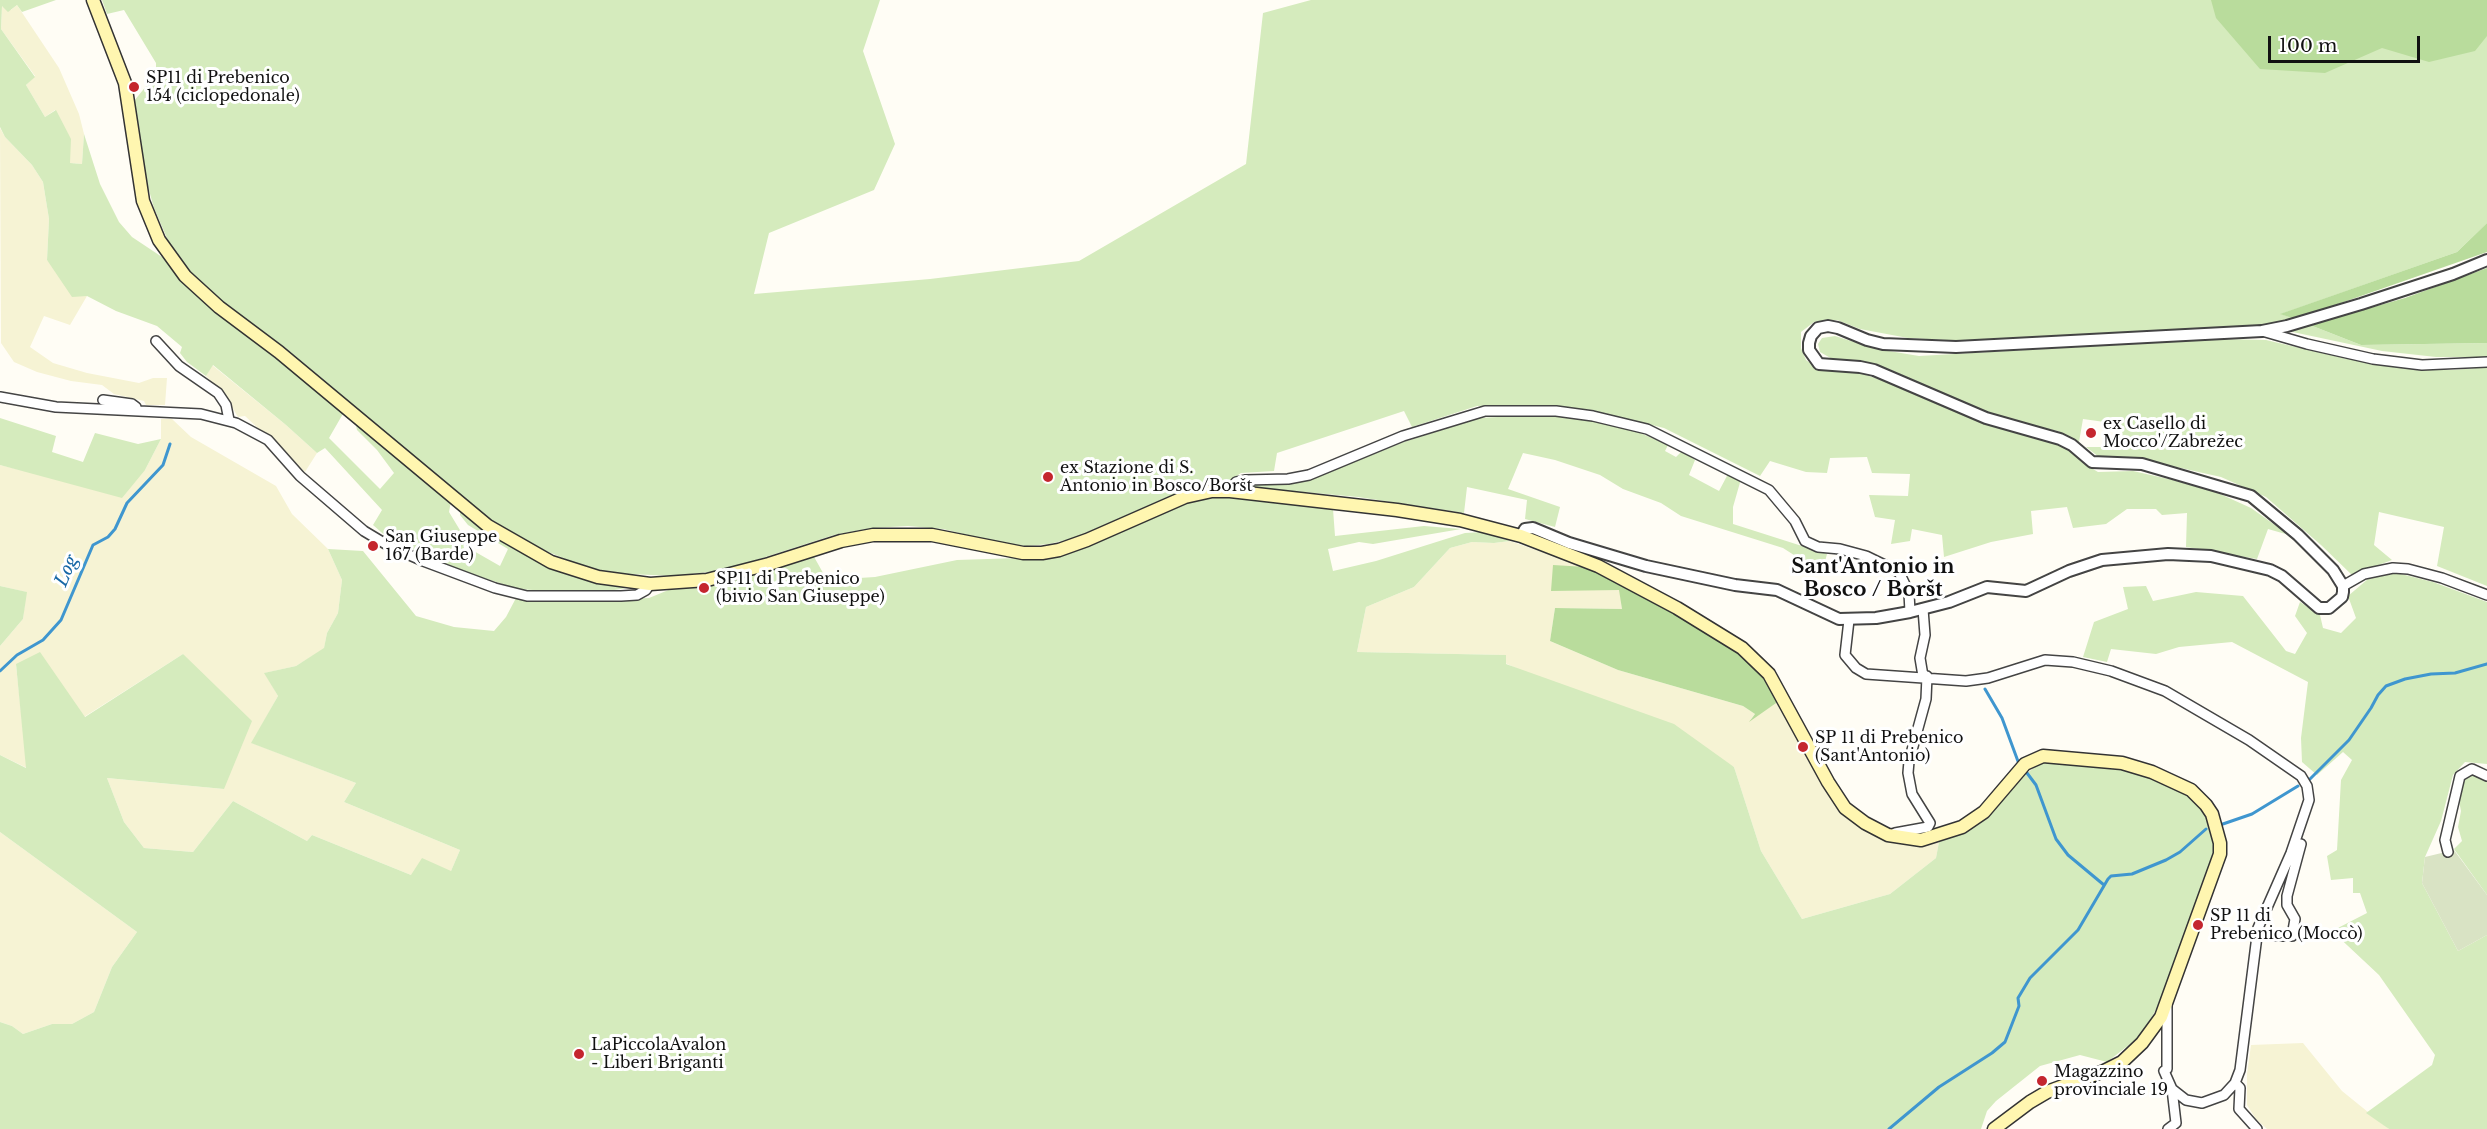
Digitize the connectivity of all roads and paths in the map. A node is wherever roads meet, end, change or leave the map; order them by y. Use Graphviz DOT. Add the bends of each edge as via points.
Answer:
graph roads {
  1 [pos="93,0"];
  2 [pos="2487,260"];
  3 [pos="2262,331"];
  4 [pos="156,341"];
  5 [pos="2487,362"];
  6 [pos="0,390"];
  7 [pos="4,398"];
  8 [pos="103,400"];
  9 [pos="137,411"];
  10 [pos="229,420"];
  11 [pos="1230,491"];
  12 [pos="1521,536"];
  13 [pos="650,584"];
  14 [pos="2343,586"];
  15 [pos="2487,595"];
  16 [pos="1923,609"];
  17 [pos="1910,612"];
  18 [pos="1849,620"];
  19 [pos="1925,676"];
  20 [pos="2487,776"];
  21 [pos="2303,822"];
  22 [pos="1887,835"];
  23 [pos="2448,852"];
  24 [pos="2258,936"];
  25 [pos="2167,1002"];
  26 [pos="2235,1083"];
  27 [pos="2172,1089"];
  28 [pos="1994,1129"];
  29 [pos="2168,1129"];
  30 [pos="2257,1129"];
  1 -- 13 [label="main road" via="125,83 143,201 159,240 185,276 488,526 575,571"];
  2 -- 3 [label="street" via="2361,304"];
  3 -- 5 [label="street" via="2373,358 2422,365"];
  3 -- 14 [label="street" via="1956,347 1882,344 1828,326 1818,328 1809,343 1819,364 1874,370 1986,418 2060,438 2092,462 2142,464 2251,496 2298,535 2333,570"];
  4 -- 10 [label="street" via="179,366 218,393"];
  6 -- 7 [label="street"];
  7 -- 9 [label="street" via="56,407"];
  8 -- 9 [label="street" via="132,404"];
  9 -- 10 [label="street" via="201,414"];
  10 -- 13 [label="street" via="268,440 306,481 364,531 460,576 526,596 637,595"];
  11 -- 12 [label="main road" via="1428,514"];
  11 -- 13 [label="main road" via="1185,497 1087,540 1042,553 1023,554 932,535 873,535 707,580"];
  11 -- 17 [label="street" via="1236,482 1245,480 1309,475 1403,436 1485,411 1557,411 1593,416 1647,429 1769,490 1795,521 1805,541 1866,556 1899,572 1909,592"];
  12 -- 18 [label="street" via="1525,529 1533,528 1634,563 1777,590"];
  12 -- 22 [label="main road" via="1598,566 1703,623 1749,653 1769,674 1845,808"];
  14 -- 15 [label="street" via="2364,574 2408,569"];
  14 -- 16 [label="street" via="2342,597 2329,608 2319,608 2270,570 2211,556 2168,554 2102,560 2026,591 1987,587"];
  16 -- 17 [label="street"];
  16 -- 19 [label="street" via="1925,634 1920,658"];
  17 -- 18 [label="street"];
  18 -- 19 [label="street" via="1845,655 1856,668 1866,674"];
  19 -- 21 [label="street" via="1966,681 1988,678 2034,662 2058,660 2111,671 2165,691 2301,776 2309,800"];
  19 -- 22 [label="street" via="1926,699 1908,773 1912,794 1930,823 1928,827"];
  20 -- 23 [label="street" via="2472,769 2460,776 2445,840"];
  21 -- 24 [label="street"];
  21 -- 24 [label="street" via="2306,827 2288,896 2295,919 2292,936"];
  22 -- 25 [label="main road" via="1921,840 1962,827 1984,812 2025,764 2043,756 2122,763 2191,790 2212,814 2220,855"];
  24 -- 26 [label="street"];
  25 -- 27 [label="street" via="2164,1071"];
  25 -- 28 [label="main road" via="2152,1031 2122,1062 2048,1092"];
  26 -- 27 [label="street" via="2224,1095 2202,1103 2186,1100"];
  26 -- 30 [label="street" via="2240,1088 2239,1108"];
  27 -- 29 [label="street" via="2176,1123"];
}
